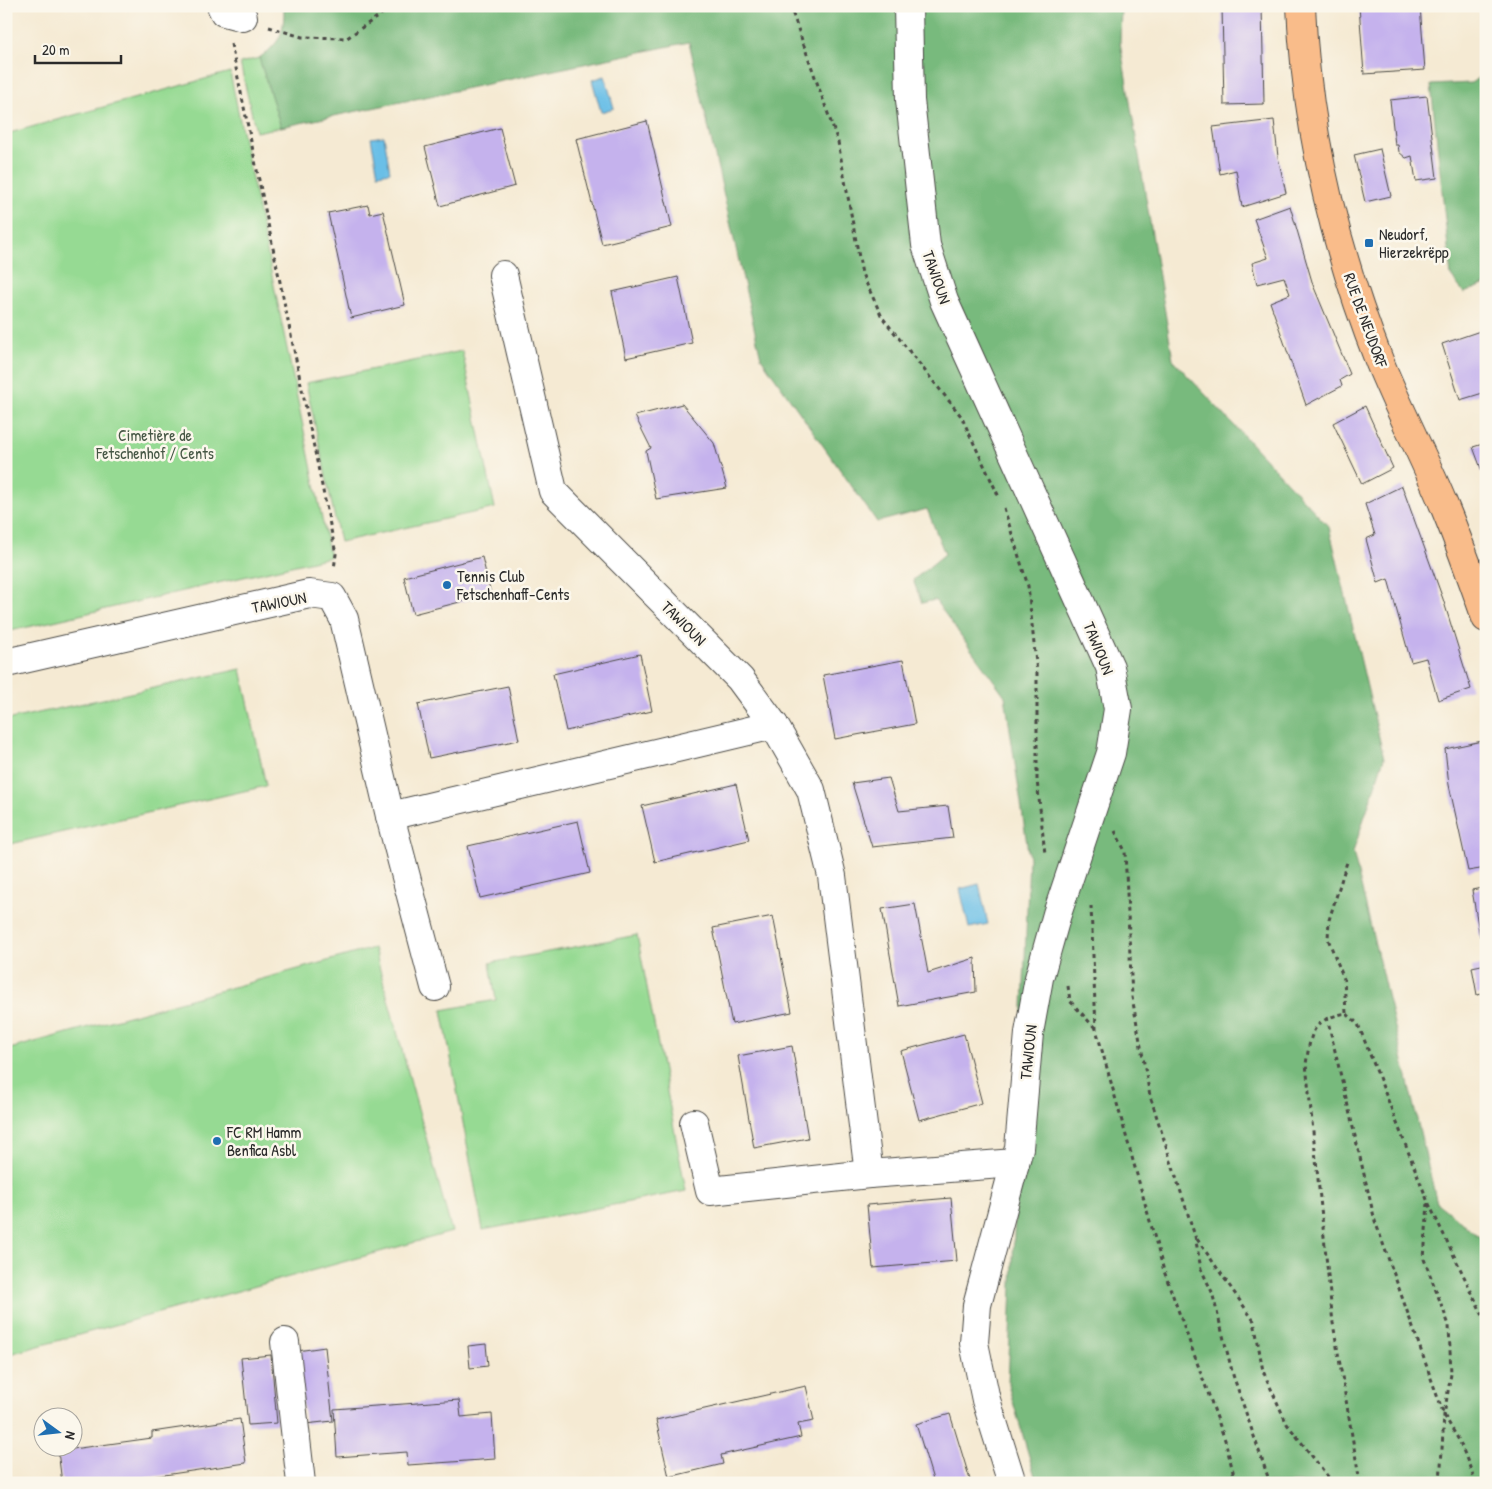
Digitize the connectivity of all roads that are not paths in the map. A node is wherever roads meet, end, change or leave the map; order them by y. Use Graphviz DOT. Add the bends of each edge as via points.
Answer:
graph roads {
  1 [pos="908,6"];
  2 [pos="1302,6"];
  3 [pos="503,275"];
  4 [pos="1486,618"];
  5 [pos="6,663"];
  6 [pos="774,725"];
  7 [pos="390,816"];
  8 [pos="435,987"];
  9 [pos="694,1123"];
  10 [pos="1015,1163"];
  11 [pos="869,1174"];
  12 [pos="285,1342"];
  13 [pos="301,1483"];
  14 [pos="1012,1483"];
  1 -- 10 [label="street, TAWIOUN" via="910,100 926,245 944,301 1110,667 1118,709 1111,752 1038,978"];
  2 -- 4 [label="main road, RUE DE NEUDORF" via="1302,39 1313,134 1334,225 1381,364 1445,507"];
  3 -- 6 [label="street, TAWIOUN" via="554,491 740,679"];
  5 -- 7 [label="street, TAWIOUN" via="308,594 332,597 344,619"];
  6 -- 7 [label="street"];
  6 -- 11 [label="street, TAWIOUN" via="811,790 832,876"];
  7 -- 8 [label="street"];
  9 -- 11 [label="street" via="710,1191"];
  10 -- 11 [label="street"];
  10 -- 14 [label="street, TAWIOUN" via="976,1305 974,1343 986,1400"];
  12 -- 13 [label="street"];
}
